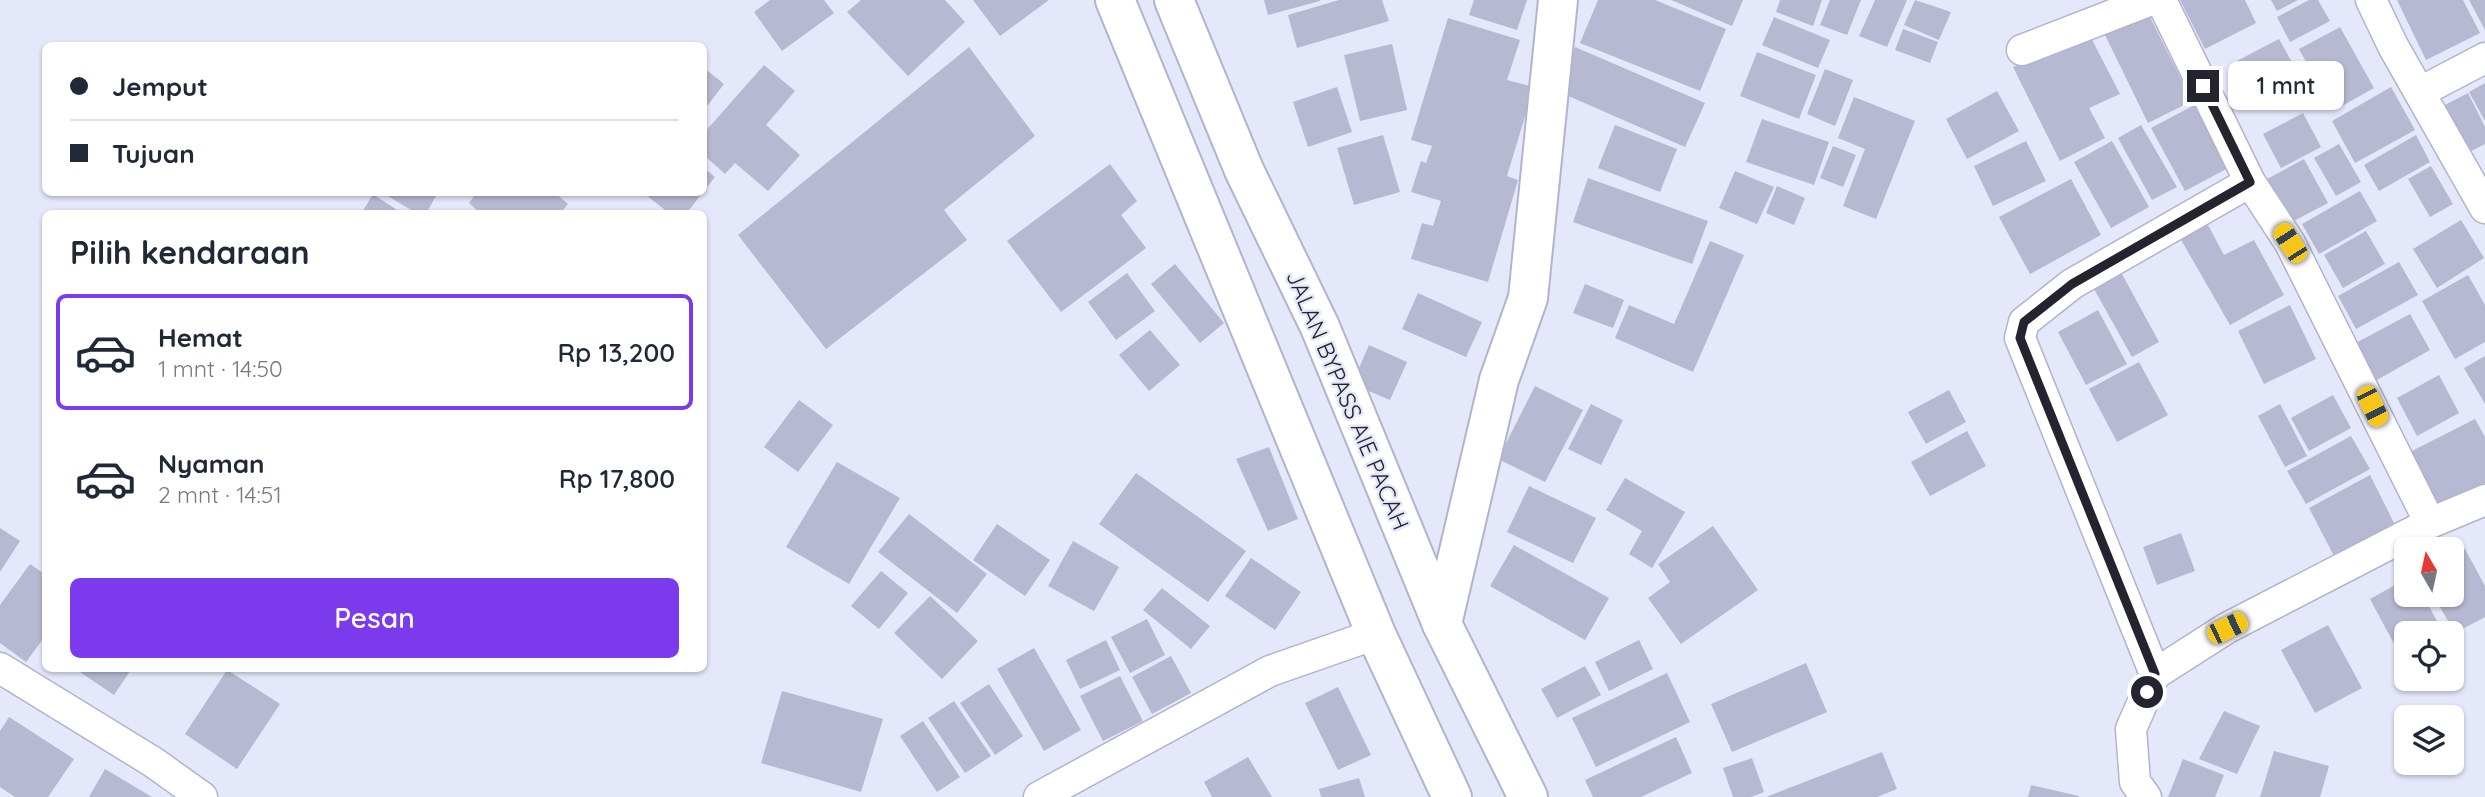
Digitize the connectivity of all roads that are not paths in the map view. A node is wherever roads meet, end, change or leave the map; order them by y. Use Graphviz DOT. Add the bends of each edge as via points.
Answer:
graph roads {
  1 [pos="1115,0"];
  2 [pos="1174,0"];
  3 [pos="1558,0"];
  4 [pos="2151,0"];
  5 [pos="2161,0"];
  6 [pos="2371,0"];
  7 [pos="2022,50"];
  8 [pos="2485,58"];
  9 [pos="2420,92"];
  10 [pos="2250,182"];
  11 [pos="2485,208"];
  12 [pos="2485,500"];
  13 [pos="2430,523"];
  14 [pos="1442,624"];
  15 [pos="1376,634"];
  16 [pos="0,668"];
  17 [pos="2155,674"];
  18 [pos="202,797"];
  19 [pos="1039,797"];
  20 [pos="1452,797"];
  21 [pos="1528,797"];
  22 [pos="2146,797"];
  1 -- 15 [label="main road"];
  2 -- 14 [label="main road, JALAN BYPASS AIE PACAH" via="1244,170 1320,327"];
  3 -- 14 [label="main road" via="1528,298 1499,380"];
  4 -- 7 [label="street"];
  5 -- 10 [label="street"];
  6 -- 9 [label="street"];
  8 -- 9 [label="street"];
  9 -- 11 [label="street"];
  10 -- 13 [label="street" via="2290,243"];
  10 -- 17 [label="street" via="2072,284 2024,322 2020,338"];
  12 -- 13 [label="street"];
  13 -- 17 [label="street" via="2227,628"];
  14 -- 21 [label="main road, JALAN BYPASS AIE PACAH"];
  15 -- 19 [label="street" via="1270,671"];
  15 -- 20 [label="main road"];
  16 -- 18 [label="street"];
  17 -- 22 [label="street" via="2131,729 2135,782"];
}
